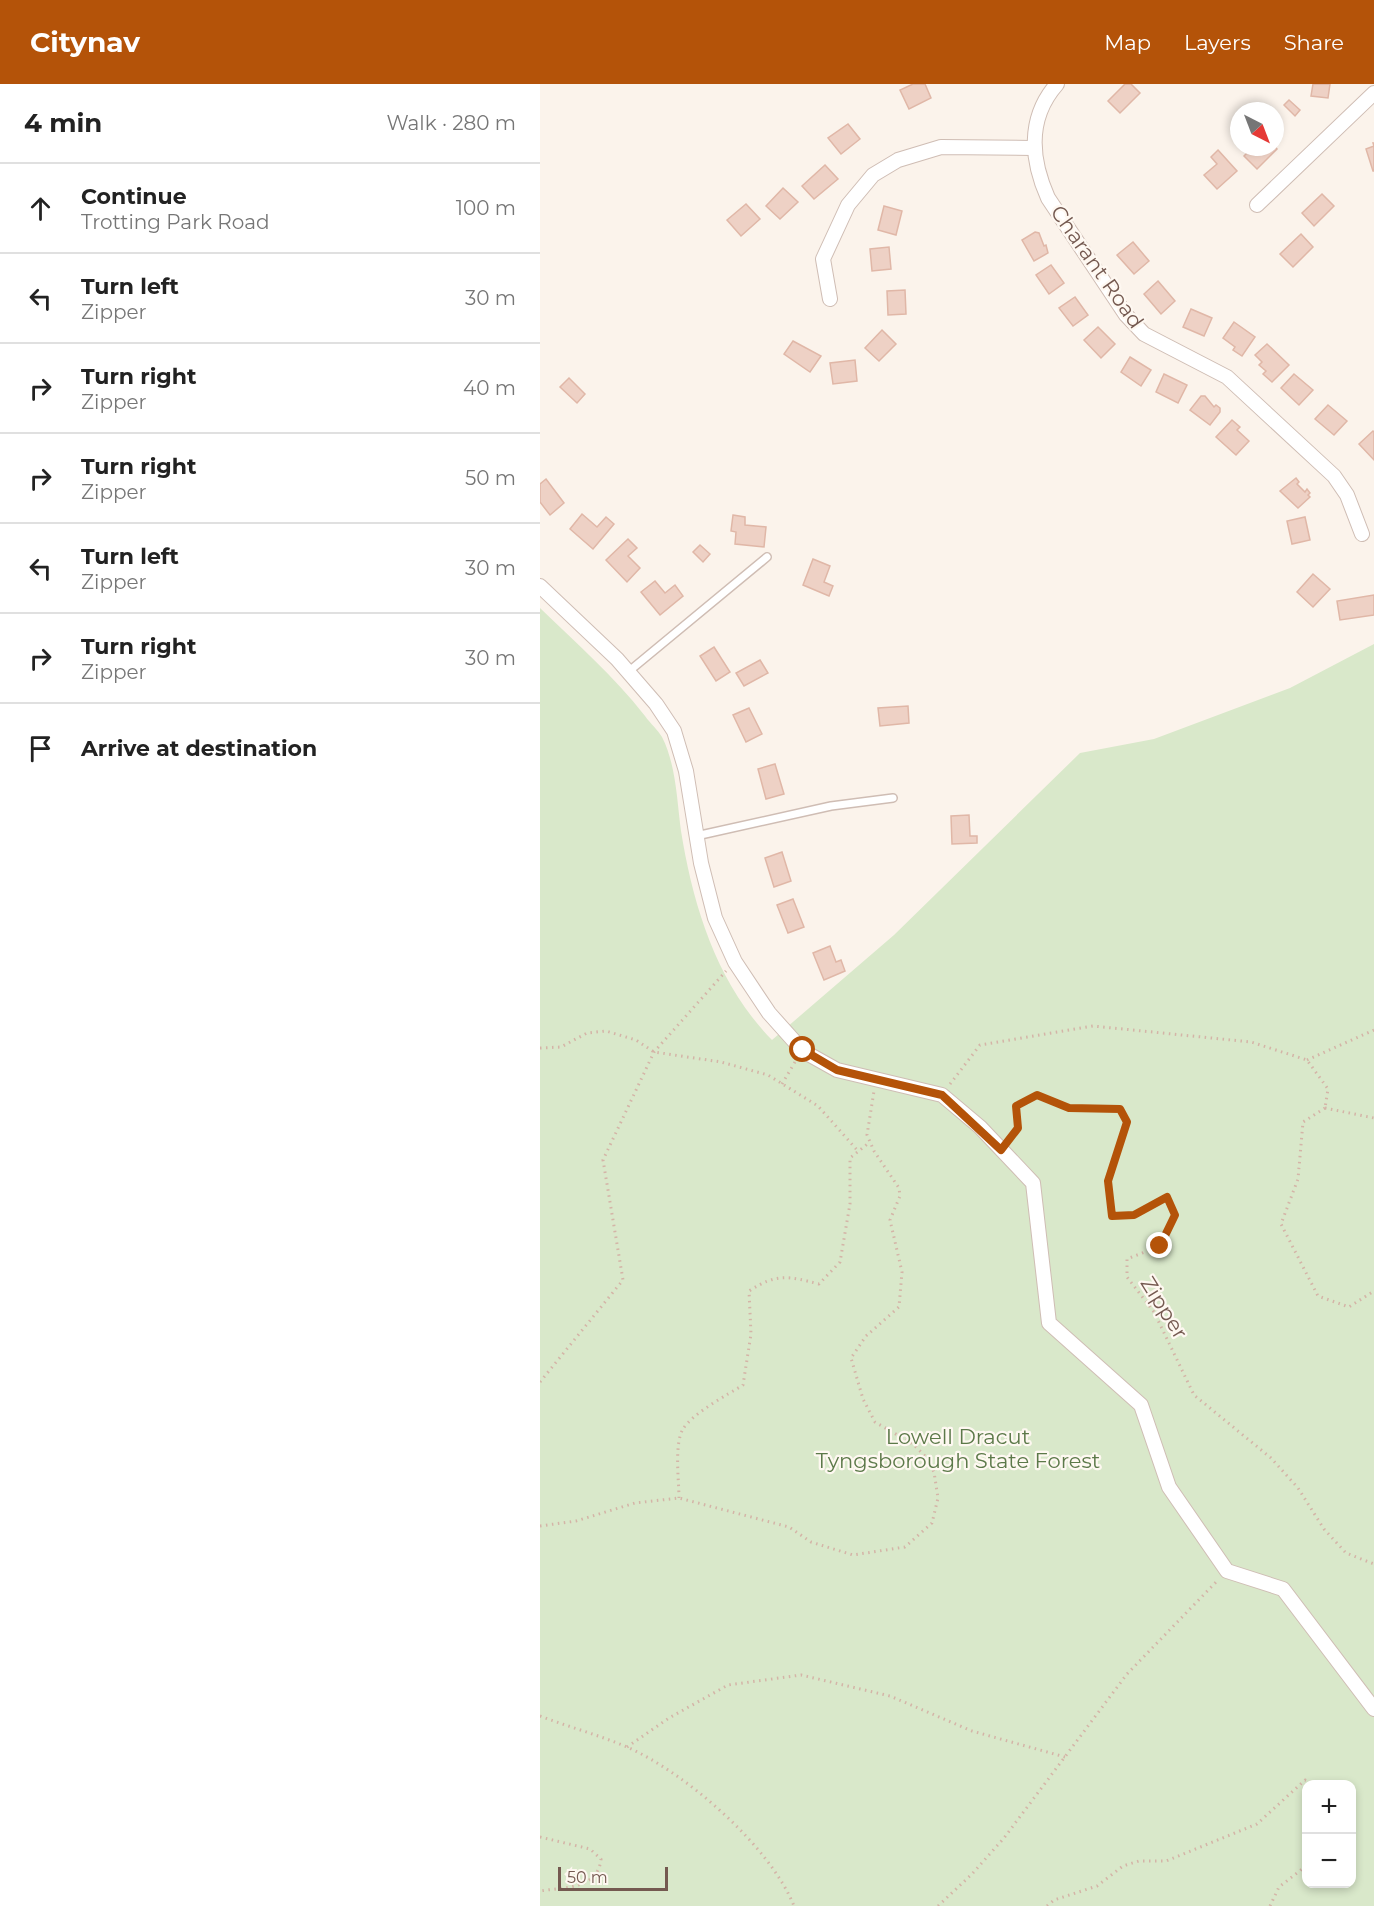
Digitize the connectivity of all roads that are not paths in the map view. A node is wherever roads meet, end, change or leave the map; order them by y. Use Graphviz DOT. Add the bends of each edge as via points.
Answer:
graph roads {
  1 [pos="1057,84"];
  2 [pos="1374,93"];
  3 [pos="1033,148"];
  4 [pos="1257,205"];
  5 [pos="830,299"];
  6 [pos="1362,534"];
  7 [pos="767,557"];
  8 [pos="540,586"];
  9 [pos="628,672"];
  10 [pos="893,798"];
  11 [pos="696,836"];
  12 [pos="1374,1709"];
  1 -- 3 [label="street, Charant Road" via="1040,115"];
  2 -- 4 [label="street"];
  3 -- 5 [label="street" via="941,147 898,160 873,174 848,205 823,259"];
  3 -- 6 [label="street, Charant Road" via="1048,198 1126,315 1144,334 1227,377 1334,476 1347,495"];
  7 -- 9 [label="lane"];
  8 -- 9 [label="street"];
  9 -- 11 [label="street" via="674,731 686,771"];
  10 -- 11 [label="lane" via="831,806"];
  11 -- 12 [label="street" via="715,918 735,962 755,995 803,1050 837,1070 942,1095 1033,1183 1049,1323 1141,1405 1169,1487 1227,1571 1284,1589"];
}
